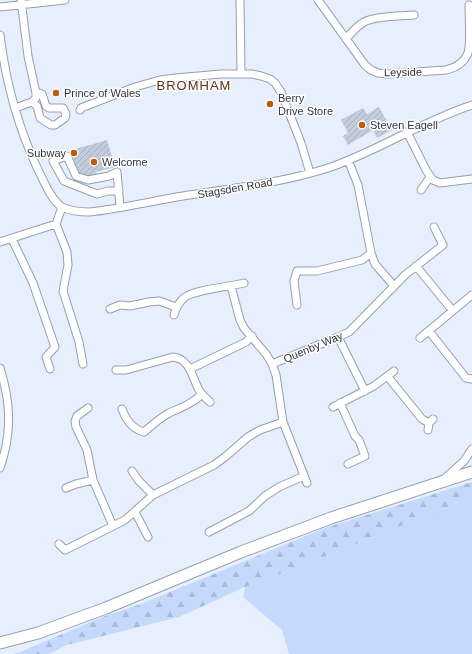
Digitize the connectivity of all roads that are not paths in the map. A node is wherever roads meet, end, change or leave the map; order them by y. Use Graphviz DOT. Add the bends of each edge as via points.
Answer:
graph roads {
  1 [pos="65,0"];
  2 [pos="240,0"];
  3 [pos="318,0"];
  4 [pos="21,2"];
  5 [pos="469,5"];
  6 [pos="0,7"];
  7 [pos="414,15"];
  8 [pos="0,35"];
  9 [pos="346,39"];
  10 [pos="1,48"];
  11 [pos="241,74"];
  12 [pos="36,93"];
  13 [pos="32,102"];
  14 [pos="472,105"];
  15 [pos="15,108"];
  16 [pos="80,110"];
  17 [pos="407,132"];
  18 [pos="348,160"];
  19 [pos="310,173"];
  20 [pos="430,178"];
  21 [pos="472,179"];
  22 [pos="421,190"];
  23 [pos="119,191"];
  24 [pos="62,207"];
  25 [pos="120,207"];
  26 [pos="56,224"];
  27 [pos="434,227"];
  28 [pos="12,239"];
  29 [pos="0,242"];
  30 [pos="371,253"];
  31 [pos="416,266"];
  32 [pos="244,283"];
  33 [pos="231,286"];
  34 [pos="394,286"];
  35 [pos="472,295"];
  36 [pos="298,306"];
  37 [pos="176,307"];
  38 [pos="110,309"];
  39 [pos="452,310"];
  40 [pos="174,315"];
  41 [pos="429,331"];
  42 [pos="252,336"];
  43 [pos="338,337"];
  44 [pos="420,338"];
  45 [pos="83,364"];
  46 [pos="272,364"];
  47 [pos="0,368"];
  48 [pos="50,369"];
  49 [pos="190,369"];
  50 [pos="116,370"];
  51 [pos="394,371"];
  52 [pos="388,377"];
  53 [pos="472,379"];
  54 [pos="364,391"];
  55 [pos="202,394"];
  56 [pos="210,402"];
  57 [pos="340,403"];
  58 [pos="333,407"];
  59 [pos="88,408"];
  60 [pos="122,409"];
  61 [pos="283,422"];
  62 [pos="430,424"];
  63 [pos="472,449"];
  64 [pos="348,464"];
  65 [pos="0,468"];
  66 [pos="132,471"];
  67 [pos="472,472"];
  68 [pos="93,480"];
  69 [pos="441,482"];
  70 [pos="66,488"];
  71 [pos="153,495"];
  72 [pos="135,512"];
  73 [pos="113,526"];
  74 [pos="209,532"];
  75 [pos="148,537"];
  76 [pos="59,544"];
  77 [pos="0,643"];
  1 -- 4 [label="street"];
  2 -- 11 [label="street"];
  3 -- 9 [label="street, Leyside"];
  4 -- 6 [label="street"];
  4 -- 12 [label="street"];
  5 -- 9 [label="street, Leyside" via="468,52 462,62 454,68 378,73 365,65"];
  7 -- 9 [label="street" via="372,19 355,29"];
  8 -- 10 [label="street"];
  10 -- 15 [label="street"];
  11 -- 16 [label="street" via="160,80 135,87"];
  11 -- 19 [label="street" via="266,77 278,87 301,143"];
  12 -- 13 [label="street" via="36,98"];
  12 -- 13 [label="street" via="42,94 49,108 63,108 65,118 56,125 51,125 40,118 37,106"];
  13 -- 15 [label="street"];
  14 -- 17 [label="street, Stagsden Road"];
  15 -- 24 [label="street" via="40,174 56,202"];
  17 -- 18 [label="street, Stagsden Road"];
  17 -- 20 [label="street"];
  18 -- 19 [label="street, Stagsden Road"];
  18 -- 30 [label="street" via="358,186"];
  19 -- 25 [label="street, Stagsden Road" via="250,186"];
  20 -- 21 [label="street" via="440,182"];
  20 -- 22 [label="street"];
  23 -- 23 [label="street" via="97,194 64,181 53,161 67,156 76,176 88,180 117,172"];
  23 -- 25 [label="street"];
  24 -- 25 [label="street, Stagsden Road" via="88,212"];
  24 -- 26 [label="street"];
  26 -- 28 [label="street"];
  26 -- 45 [label="street" via="67,252 68,265 63,291"];
  27 -- 31 [label="street, Quenby Way" via="442,245"];
  28 -- 29 [label="street"];
  28 -- 48 [label="street" via="33,284 55,347 46,357"];
  30 -- 34 [label="street" via="375,264"];
  30 -- 36 [label="street" via="362,260 318,271 297,271 294,281"];
  31 -- 34 [label="street, Quenby Way"];
  31 -- 39 [label="street"];
  32 -- 33 [label="street"];
  33 -- 37 [label="street" via="194,293 185,297"];
  33 -- 42 [label="street" via="240,320"];
  34 -- 43 [label="street, Quenby Way" via="349,332"];
  35 -- 39 [label="street"];
  37 -- 38 [label="street" via="159,301 130,306 120,301"];
  37 -- 40 [label="street"];
  39 -- 41 [label="street"];
  41 -- 44 [label="street"];
  41 -- 53 [label="street" via="466,378"];
  42 -- 46 [label="street"];
  42 -- 49 [label="street" via="246,342"];
  43 -- 46 [label="street, Quenby Way"];
  43 -- 54 [label="street"];
  46 -- 61 [label="street, Quenby Way"];
  47 -- 65 [label="street" via="8,395 9,424"];
  49 -- 50 [label="street" via="183,361 173,357 126,370"];
  49 -- 55 [label="street"];
  51 -- 52 [label="street"];
  52 -- 54 [label="street"];
  52 -- 62 [label="street" via="422,419"];
  54 -- 57 [label="street"];
  55 -- 56 [label="street"];
  55 -- 60 [label="street" via="192,404 162,418 144,432 136,430 128,422"];
  57 -- 58 [label="street"];
  57 -- 64 [label="street" via="365,456"];
  59 -- 68 [label="street" via="77,416 75,421 87,450"];
  61 -- 71 [label="street" via="260,430 214,465"];
  61 -- 74 [label="street, Quenby Way" via="306,480 279,488 265,496 250,511"];
  63 -- 69 [label="street" via="464,461"];
  66 -- 71 [label="street"];
  67 -- 69 [label="highway"];
  68 -- 70 [label="street"];
  68 -- 73 [label="street"];
  69 -- 77 [label="highway" via="331,518 106,608 38,633"];
  71 -- 72 [label="street"];
  72 -- 73 [label="street"];
  72 -- 75 [label="street"];
  73 -- 76 [label="street" via="65,550"];
}
